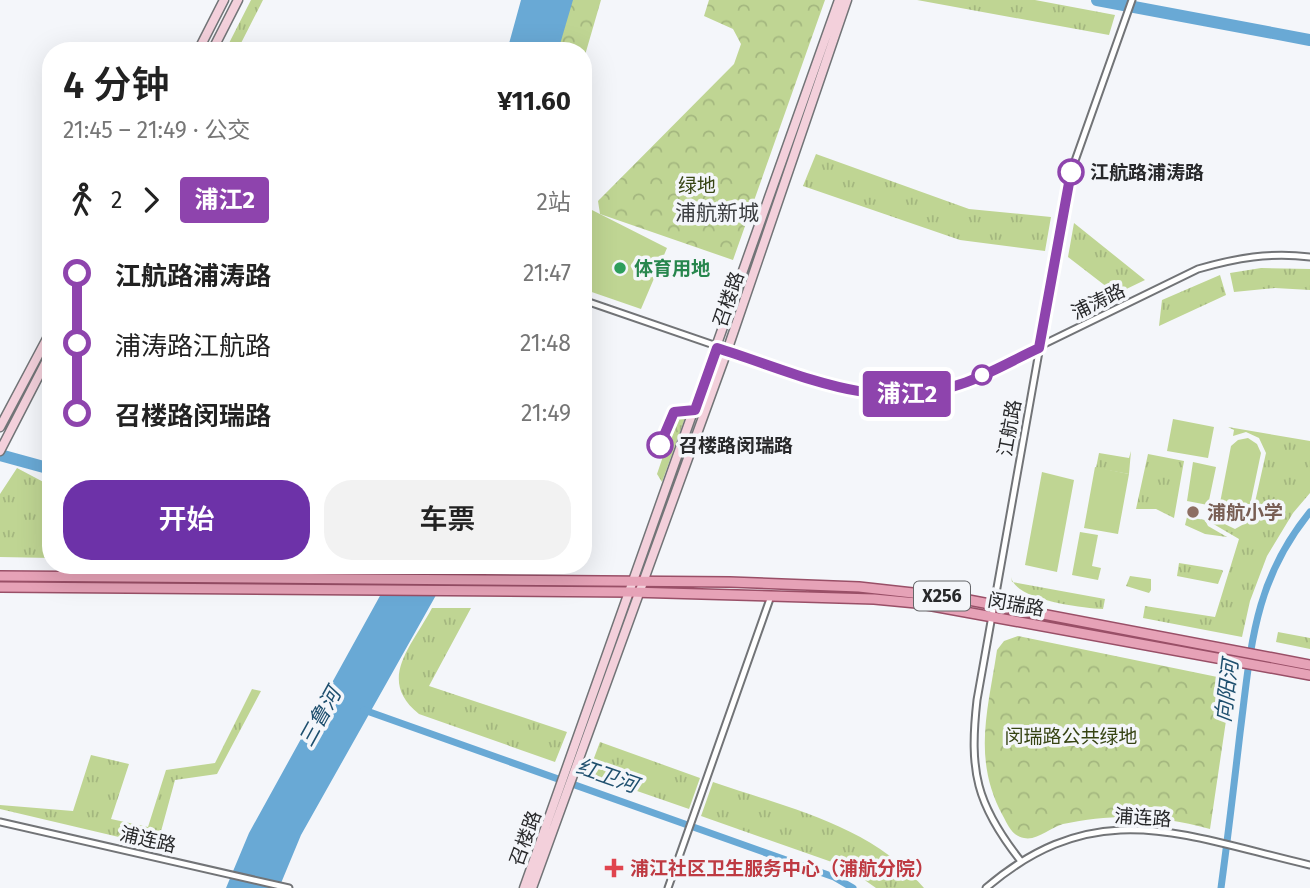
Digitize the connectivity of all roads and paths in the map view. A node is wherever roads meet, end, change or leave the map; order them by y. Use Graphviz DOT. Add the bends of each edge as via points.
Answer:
graph roads {
  1 [pos="224,0"];
  2 [pos="238,0"];
  3 [pos="839,0"];
  4 [pos="848,0"];
  5 [pos="1132,0"];
  6 [pos="203,42"];
  7 [pos="217,42"];
  8 [pos="1310,257"];
  9 [pos="592,303"];
  10 [pos="42,348"];
  11 [pos="717,348"];
  12 [pos="1039,348"];
  13 [pos="727,351"];
  14 [pos="42,369"];
  15 [pos="0,427"];
  16 [pos="1,449"];
  17 [pos="0,576"];
  18 [pos="639,581"];
  19 [pos="0,587"];
  20 [pos="635,593"];
  21 [pos="771,596"];
  22 [pos="994,605"];
  23 [pos="993,617"];
  24 [pos="1234,656"];
  25 [pos="1265,661"];
  26 [pos="1310,665"];
  27 [pos="1310,675"];
  28 [pos="560,799"];
  29 [pos="0,822"];
  30 [pos="1020,860"];
  31 [pos="1310,865"];
  32 [pos="286,887"];
  33 [pos="524,888"];
  34 [pos="532,888"];
  35 [pos="668,888"];
  36 [pos="986,888"];
  1 -- 6 [label="street"];
  2 -- 7 [label="street"];
  3 -- 11 [label="street, 召楼路"];
  4 -- 13 [label="street, 召楼路"];
  5 -- 12 [label="street, 江航路" via="1071,172"];
  8 -- 12 [label="street, 浦涛路" via="1239,257 1198,268"];
  9 -- 11 [label="street, 浦涛路"];
  10 -- 15 [label="street"];
  11 -- 13 [label="street, 浦涛路"];
  11 -- 18 [label="street, 召楼路"];
  12 -- 13 [label="street, 浦涛路" via="960,385 889,395 836,387"];
  12 -- 22 [label="street, 江航路"];
  13 -- 18 [label="street, 召楼路"];
  14 -- 16 [label="street"];
  17 -- 18 [label="main road, 闵瑞路"];
  18 -- 20 [label="street, 召楼路"];
  18 -- 22 [label="main road, 闵瑞路 / X256" via="859,587"];
  19 -- 20 [label="main road, 闵瑞路"];
  20 -- 21 [label="main road, 闵瑞路 / X256"];
  20 -- 28 [label="street, 召楼路"];
  21 -- 23 [label="main road, 闵瑞路 / X256" via="874,599"];
  21 -- 35 [label="street"];
  22 -- 23 [label="street, 江航路"];
  22 -- 24 [label="main road, 闵瑞路 / X256"];
  23 -- 24 [label="main road, 闵瑞路 / X256"];
  23 -- 30 [label="street, 江航路" via="977,700 973,757 986,811"];
  24 -- 25 [label="main road, 闵瑞路 / X256"];
  25 -- 26 [label="main road, 闵瑞路 / X256"];
  25 -- 27 [label="main road, 闵瑞路 / X256"];
  28 -- 33 [label="street, 召楼路"];
  28 -- 34 [label="street, 召楼路"];
  29 -- 32 [label="street, 浦连路"];
  30 -- 31 [label="street, 浦连路" via="1079,834 1143,829"];
  30 -- 36 [label="street, 浦连路"];
}
